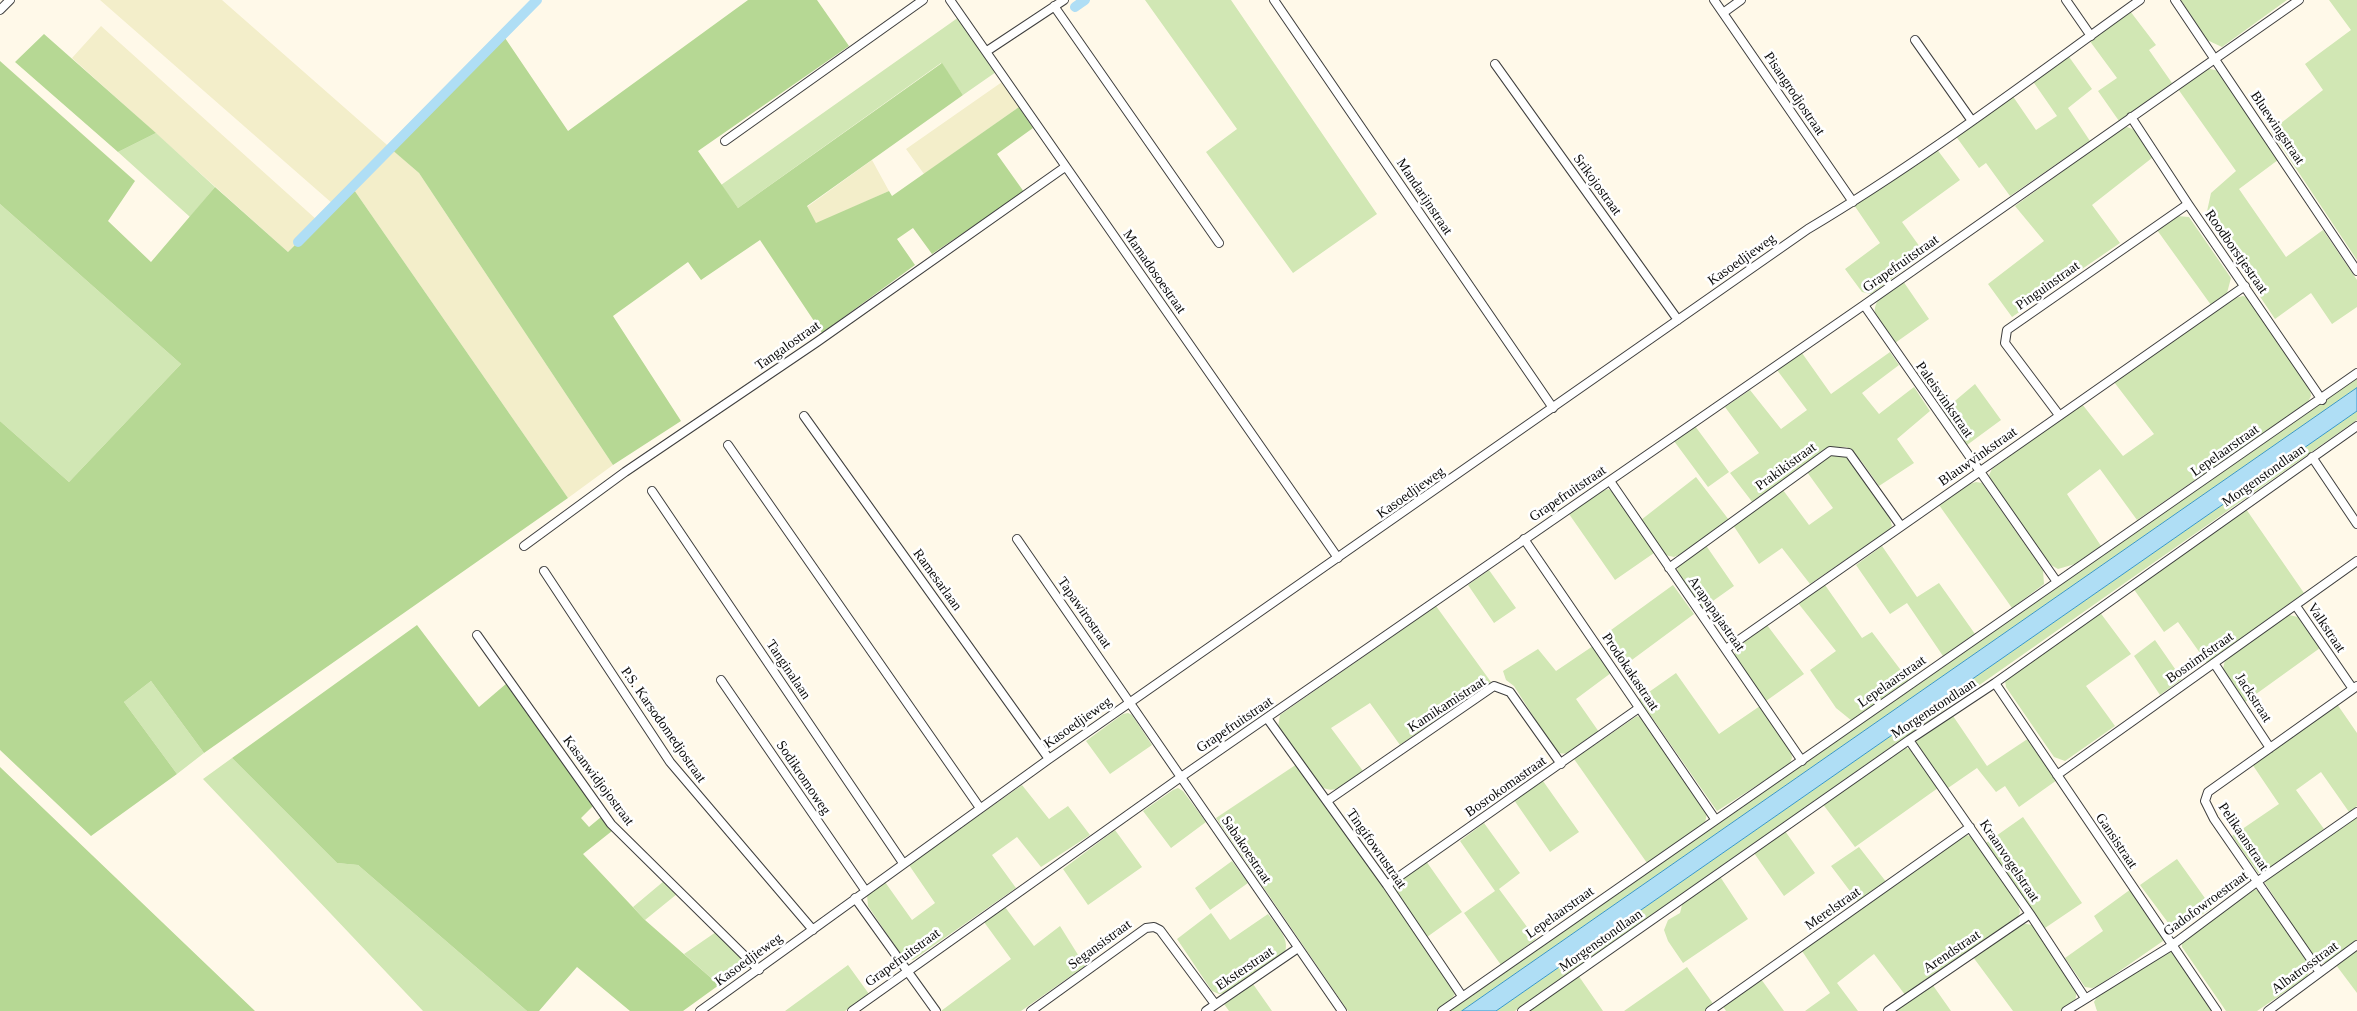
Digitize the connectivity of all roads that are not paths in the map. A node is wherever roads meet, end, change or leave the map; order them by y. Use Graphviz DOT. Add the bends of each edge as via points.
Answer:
graph roads {
  1 [pos="10,0"];
  2 [pos="923,0"];
  3 [pos="950,0"];
  4 [pos="1064,0"];
  5 [pos="1274,0"];
  6 [pos="1714,0"];
  7 [pos="1741,0"];
  8 [pos="2066,0"];
  9 [pos="2140,0"];
  10 [pos="2175,0"];
  11 [pos="2299,0"];
  12 [pos="1054,6"];
  13 [pos="0,10"];
  14 [pos="1723,13"];
  15 [pos="2091,36"];
  16 [pos="1915,40"];
  17 [pos="987,51"];
  18 [pos="2215,59"];
  19 [pos="1495,64"];
  20 [pos="2132,117"];
  21 [pos="1972,121"];
  22 [pos="725,141"];
  23 [pos="1065,167"];
  24 [pos="1853,202"];
  25 [pos="2188,204"];
  26 [pos="1219,243"];
  27 [pos="2357,271"];
  28 [pos="2246,286"];
  29 [pos="1864,305"];
  30 [pos="1678,320"];
  31 [pos="2357,373"];
  32 [pos="2322,400"];
  33 [pos="1553,408"];
  34 [pos="2059,415"];
  35 [pos="804,416"];
  36 [pos="2357,426"];
  37 [pos="728,444"];
  38 [pos="2312,457"];
  39 [pos="1979,472"];
  40 [pos="1610,481"];
  41 [pos="652,491"];
  42 [pos="2357,524"];
  43 [pos="1901,526"];
  44 [pos="1017,539"];
  45 [pos="1524,539"];
  46 [pos="524,546"];
  47 [pos="1338,558"];
  48 [pos="2357,561"];
  49 [pos="1669,568"];
  50 [pos="544,571"];
  51 [pos="2057,582"];
  52 [pos="2296,606"];
  53 [pos="477,635"];
  54 [pos="1726,649"];
  55 [pos="2214,663"];
  56 [pos="721,680"];
  57 [pos="1995,683"];
  58 [pos="2355,688"];
  59 [pos="1131,702"];
  60 [pos="1639,708"];
  61 [pos="1267,718"];
  62 [pos="1909,740"];
  63 [pos="2270,748"];
  64 [pos="1049,759"];
  65 [pos="1802,761"];
  66 [pos="1561,764"];
  67 [pos="2057,775"];
  68 [pos="1181,776"];
  69 [pos="1327,802"];
  70 [pos="980,808"];
  71 [pos="2357,812"];
  72 [pos="1715,819"];
  73 [pos="1970,827"];
  74 [pos="903,863"];
  75 [pos="2258,881"];
  76 [pos="1387,885"];
  77 [pos="865,890"];
  78 [pos="855,898"];
  79 [pos="2030,914"];
  80 [pos="813,930"];
  81 [pos="2357,945"];
  82 [pos="2171,946"];
  83 [pos="1298,948"];
  84 [pos="759,970"];
  85 [pos="907,970"];
  86 [pos="2319,971"];
  87 [pos="1462,996"];
  88 [pos="2085,998"];
  89 [pos="1215,1004"];
  90 [pos="700,1011"];
  91 [pos="852,1011"];
  92 [pos="936,1011"];
  93 [pos="1031,1011"];
  94 [pos="1206,1011"];
  95 [pos="1342,1011"];
  96 [pos="1442,1011"];
  97 [pos="1522,1011"];
  98 [pos="1710,1011"];
  99 [pos="1888,1011"];
  100 [pos="2066,1011"];
  101 [pos="2217,1011"];
  102 [pos="2268,1011"];
  1 -- 13 [label="street"];
  2 -- 22 [label="street"];
  3 -- 17 [label="street, Mamadosoestraat"];
  4 -- 12 [label="street"];
  5 -- 33 [label="street, Mandarijnstraat"];
  6 -- 14 [label="street, Pisangrodjostraat"];
  7 -- 14 [label="street"];
  8 -- 15 [label="street"];
  9 -- 15 [label="street, Kasoedjieweg"];
  10 -- 18 [label="street, Bluewingstraat"];
  11 -- 18 [label="street, Grapefruitstraat"];
  12 -- 17 [label="street"];
  12 -- 26 [label="street"];
  14 -- 24 [label="street, Pisangrodjostraat"];
  15 -- 21 [label="street, Kasoedjieweg"];
  16 -- 21 [label="street"];
  17 -- 23 [label="street, Mamadosoestraat"];
  18 -- 20 [label="street, Grapefruitstraat"];
  18 -- 27 [label="street, Bluewingstraat"];
  19 -- 30 [label="street, Srikojostraat"];
  20 -- 25 [label="street, Roodborstjestraat"];
  20 -- 29 [label="street, Grapefruitstraat"];
  21 -- 24 [label="street, Kasoedjieweg"];
  23 -- 46 [label="street, Tangalostraat" via="817,342 625,472"];
  23 -- 47 [label="street, Mamadosoestraat"];
  24 -- 30 [label="street, Kasoedjieweg" via="1808,229"];
  25 -- 28 [label="street, Roodborstjestraat"];
  25 -- 34 [label="street, Pinguinstraat" via="2007,330 2005,343"];
  28 -- 32 [label="street, Roodborstjestraat"];
  28 -- 34 [label="street, Blauwvinkstraat"];
  29 -- 39 [label="street, Paleisvinkstraat"];
  29 -- 40 [label="street, Grapefruitstraat"];
  30 -- 33 [label="street, Kasoedjieweg"];
  31 -- 32 [label="street, Lepelaarstraat"];
  32 -- 51 [label="street, Lepelaarstraat"];
  33 -- 47 [label="street, Kasoedjieweg"];
  34 -- 39 [label="street, Blauwvinkstraat"];
  35 -- 64 [label="street, Ramesarlaan"];
  36 -- 38 [label="street, Morgenstondlaan"];
  37 -- 70 [label="street"];
  38 -- 42 [label="street"];
  38 -- 57 [label="street, Morgenstondlaan"];
  39 -- 43 [label="street, Blauwvinkstraat"];
  39 -- 51 [label="street, Paleisvinkstraat"];
  40 -- 45 [label="street, Grapefruitstraat"];
  40 -- 49 [label="street, Arapapajastraat"];
  41 -- 74 [label="street, Tanginalaan"];
  43 -- 49 [label="street, Prakikistraat" via="1849,453 1830,451"];
  43 -- 54 [label="street, Blauwvinkstraat"];
  44 -- 59 [label="street, Tapawirostraat"];
  45 -- 60 [label="street, Prodokakastraat"];
  45 -- 61 [label="street, Grapefruitstraat"];
  47 -- 59 [label="street, Kasoedjieweg"];
  48 -- 52 [label="street, Bosnimfstraat"];
  49 -- 54 [label="street, Arapapajastraat"];
  50 -- 80 [label="street, P.S. Karsodomedjostraat" via="670,762"];
  51 -- 65 [label="street, Lepelaarstraat"];
  52 -- 55 [label="street, Bosnimfstraat"];
  52 -- 58 [label="street, Valkstraat"];
  53 -- 84 [label="street, Kasanwidjojostraat" via="611,824"];
  54 -- 65 [label="street, Arapapajastraat"];
  55 -- 63 [label="street, Jackstraat"];
  55 -- 67 [label="street, Bosnimfstraat"];
  56 -- 77 [label="street, Sodikromoweg"];
  57 -- 62 [label="street, Morgenstondlaan"];
  57 -- 67 [label="street, Gansistraat"];
  58 -- 63 [label="street, Pelikaanstraat"];
  59 -- 64 [label="street, Kasoedjieweg"];
  59 -- 68 [label="street, Sabakoestraat"];
  60 -- 66 [label="street, Bosrokomastraat"];
  60 -- 72 [label="street, Prodokakastraat"];
  61 -- 68 [label="street, Grapefruitstraat"];
  61 -- 69 [label="street, Tingifowrustraat"];
  62 -- 73 [label="street, Kraanvogelstraat"];
  62 -- 97 [label="street, Morgenstondlaan"];
  63 -- 75 [label="street, Pelikaanstraat" via="2208,792 2205,801"];
  64 -- 70 [label="street, Kasoedjieweg"];
  65 -- 72 [label="street, Lepelaarstraat"];
  66 -- 69 [label="street, Kamikamistraat" via="1510,692 1494,686"];
  66 -- 76 [label="street, Bosrokomastraat"];
  67 -- 82 [label="street, Gansistraat"];
  68 -- 83 [label="street, Sabakoestraat"];
  68 -- 85 [label="street, Grapefruitstraat"];
  69 -- 76 [label="street, Tingifowrustraat"];
  70 -- 74 [label="street, Kasoedjieweg"];
  71 -- 75 [label="street, Gadofowroestraat"];
  72 -- 87 [label="street, Lepelaarstraat"];
  73 -- 79 [label="street, Kraanvogelstraat"];
  73 -- 98 [label="street, Merelstraat"];
  74 -- 77 [label="street, Kasoedjieweg"];
  75 -- 82 [label="street, Gadofowroestraat"];
  75 -- 86 [label="street, Pelikaanstraat"];
  76 -- 87 [label="street, Tingifowrustraat"];
  77 -- 78 [label="street, Kasoedjieweg"];
  78 -- 80 [label="street, Kasoedjieweg"];
  78 -- 85 [label="street"];
  79 -- 88 [label="street, Kraanvogelstraat"];
  79 -- 99 [label="street, Arendstraat"];
  80 -- 84 [label="street, Kasoedjieweg"];
  81 -- 86 [label="street, Albatrosstraat"];
  82 -- 88 [label="street, Gadofowroestraat"];
  82 -- 101 [label="street, Gansistraat"];
  83 -- 89 [label="street, Eksterstraat"];
  83 -- 95 [label="street, Sabakoestraat"];
  84 -- 90 [label="street, Kasoedjieweg"];
  85 -- 91 [label="street, Grapefruitstraat"];
  85 -- 92 [label="street"];
  86 -- 102 [label="street, Albatrosstraat"];
  87 -- 96 [label="street, Lepelaarstraat"];
  88 -- 100 [label="street, Gadofowroestraat"];
  89 -- 93 [label="street, Segansistraat" via="1160,930 1154,927 1146,928"];
  89 -- 94 [label="street, Eksterstraat"];
}
